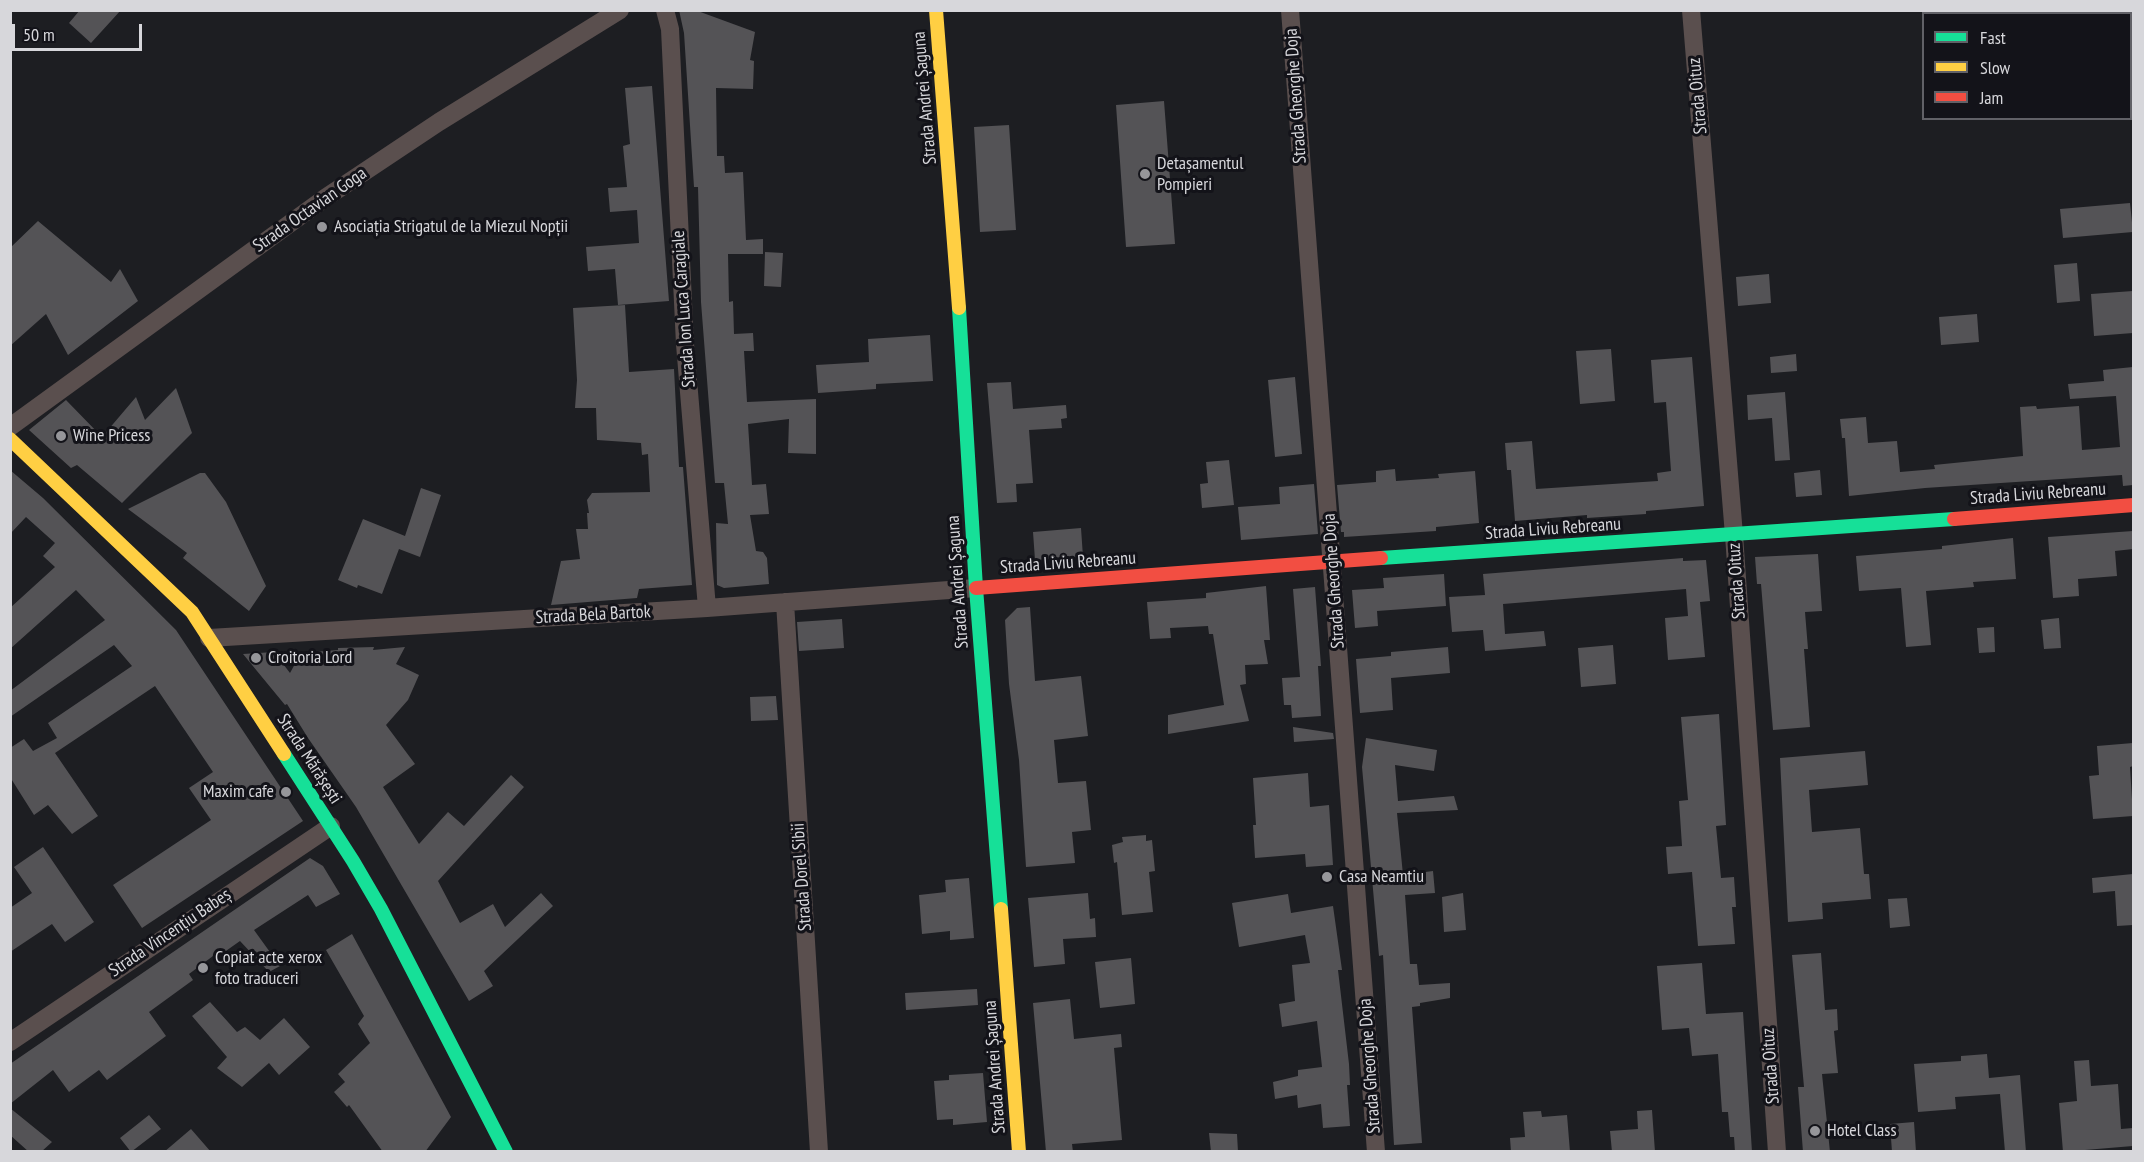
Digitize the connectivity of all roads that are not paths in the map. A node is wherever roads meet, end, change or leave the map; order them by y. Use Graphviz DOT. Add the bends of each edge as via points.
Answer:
graph roads {
  1 [pos="620,10"];
  2 [pos="665,10"];
  3 [pos="936,10"];
  4 [pos="1290,10"];
  5 [pos="1691,10"];
  6 [pos="2133,10"];
  7 [pos="2133,20"];
  8 [pos="10,427"];
  9 [pos="10,439"];
  10 [pos="2133,505"];
  11 [pos="1734,535"];
  12 [pos="1332,561"];
  13 [pos="976,588"];
  14 [pos="785,602"];
  15 [pos="707,608"];
  16 [pos="209,638"];
  17 [pos="331,826"];
  18 [pos="10,1042"];
  19 [pos="506,1152"];
  20 [pos="819,1152"];
  21 [pos="1019,1152"];
  22 [pos="1376,1152"];
  23 [pos="1777,1152"];
  1 -- 8 [label="street, Strada Octavian Goga" via="325,198"];
  2 -- 15 [label="street, Strada Ion Luca Caragiale" via="670,29 685,344"];
  3 -- 13 [label="street, Strada Andrei Șaguna"];
  4 -- 12 [label="street, Strada Gheorghe Doja"];
  5 -- 11 [label="street, Strada Oituz"];
  6 -- 7 [label="street"];
  9 -- 16 [label="street, Strada Mărășești" via="176,595"];
  10 -- 11 [label="street, Strada Liviu Rebreanu"];
  11 -- 12 [label="street, Strada Liviu Rebreanu"];
  11 -- 23 [label="street, Strada Oituz"];
  12 -- 13 [label="street, Strada Liviu Rebreanu"];
  12 -- 22 [label="street, Strada Gheorghe Doja"];
  13 -- 14 [label="street, Strada Bela Bartok"];
  13 -- 21 [label="street, Strada Andrei Șaguna"];
  14 -- 15 [label="street, Strada Bela Bartok"];
  14 -- 20 [label="street, Strada Dorel Sibii"];
  15 -- 16 [label="street, Strada Bela Bartok"];
  16 -- 17 [label="street, Strada Mărășești"];
  17 -- 18 [label="street, Strada Vincențiu Babeș"];
  17 -- 19 [label="street, Strada Mărășești" via="381,909"];
}
